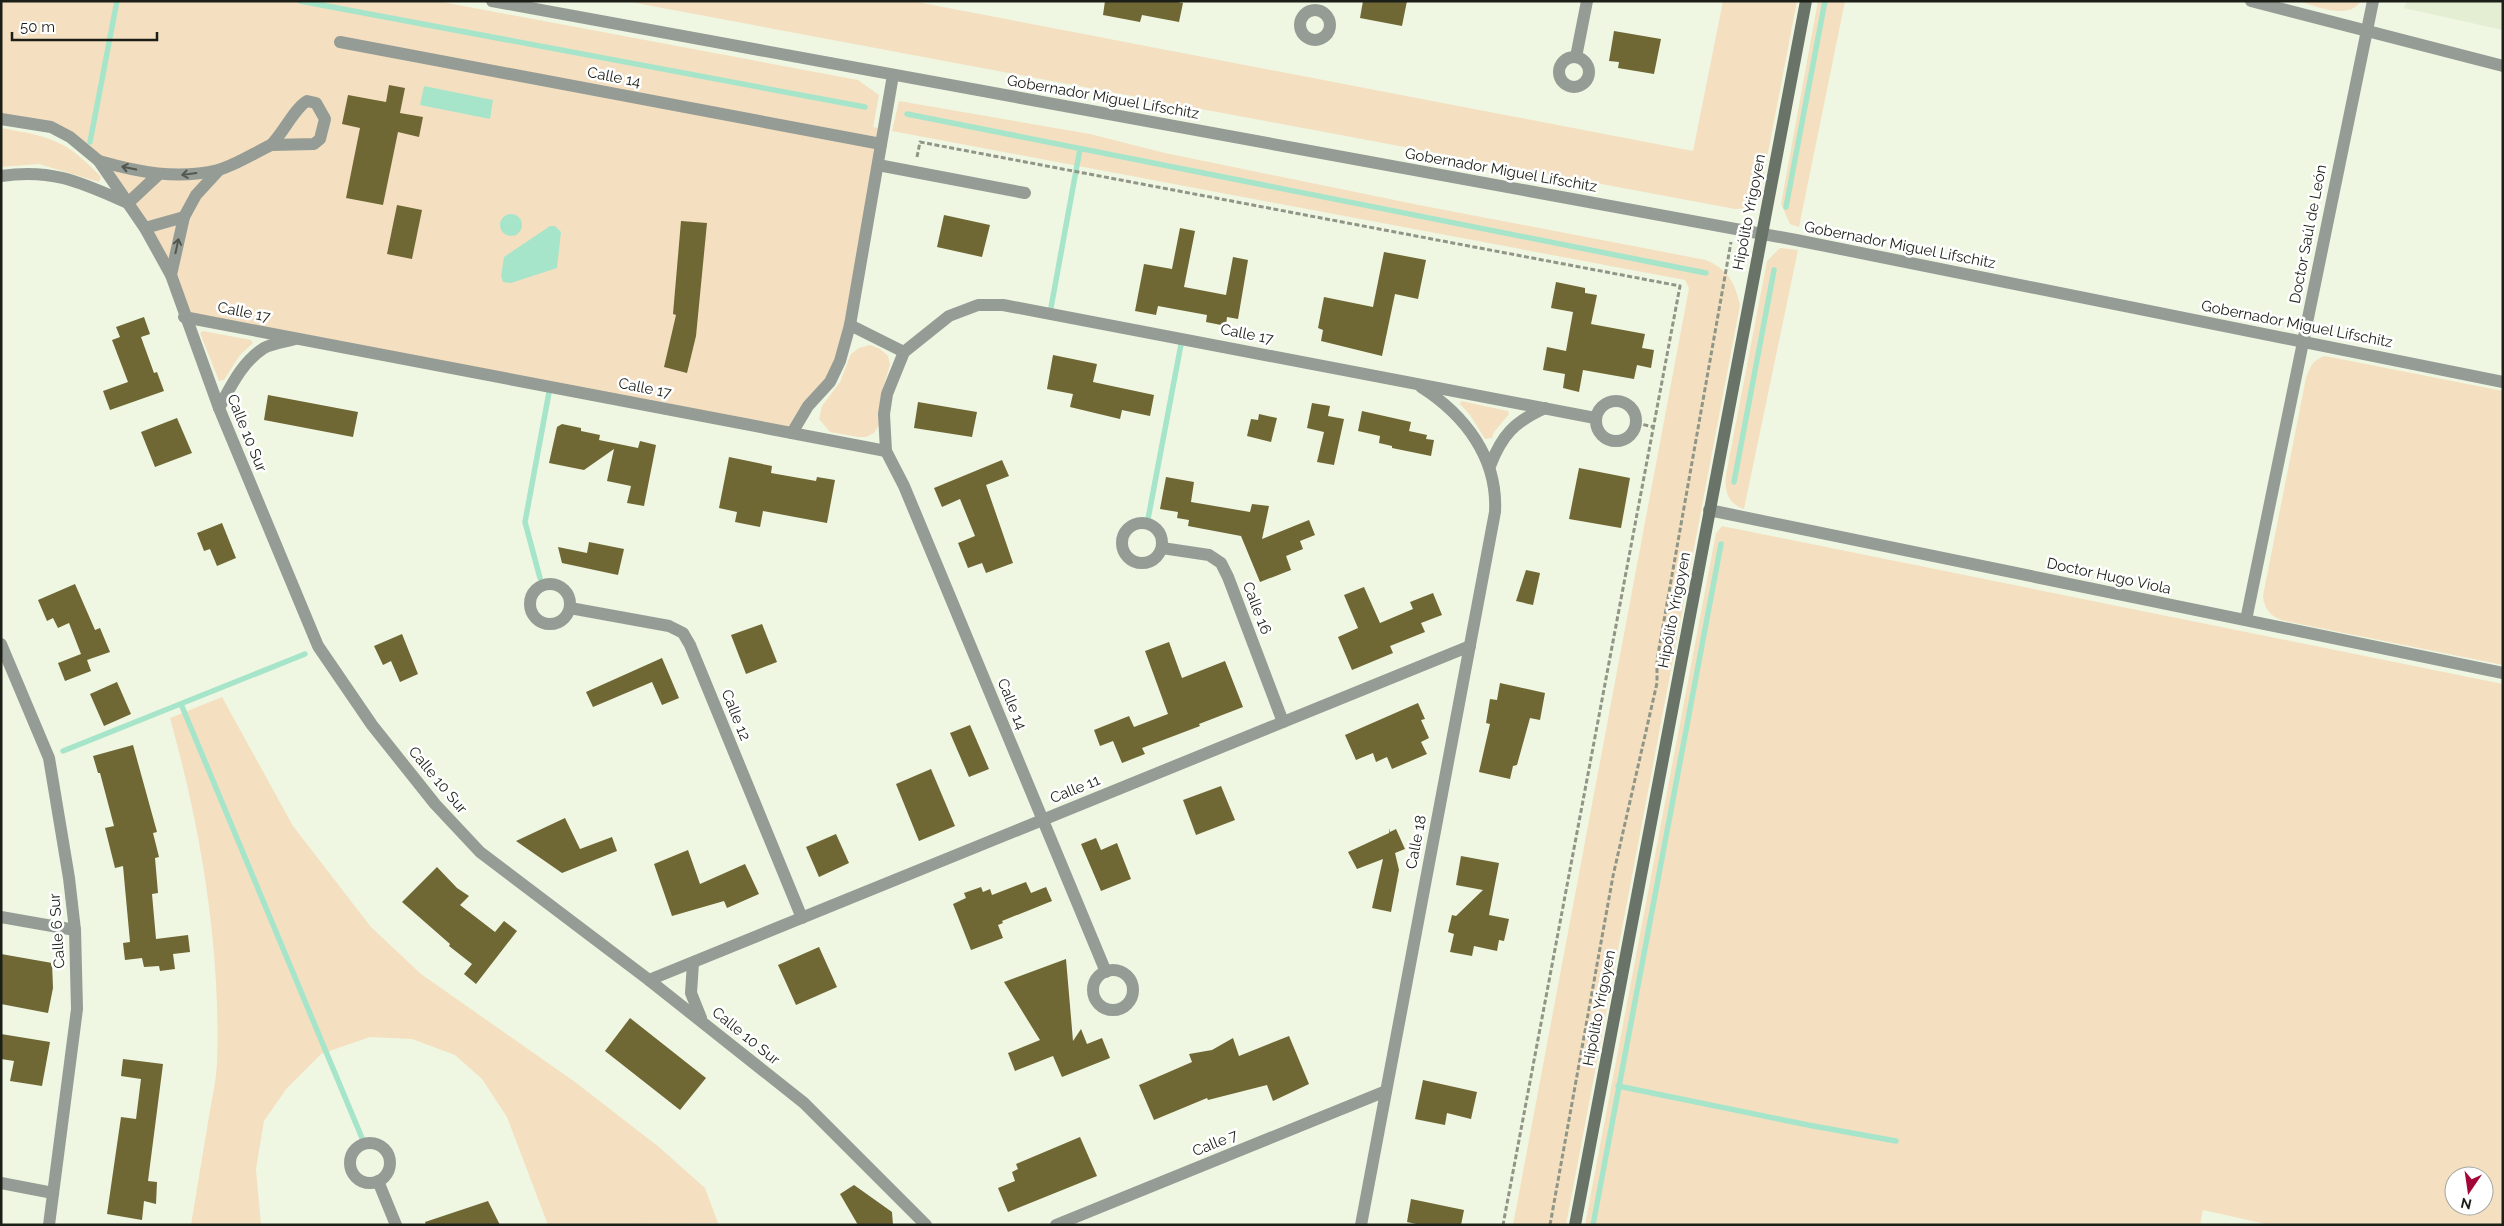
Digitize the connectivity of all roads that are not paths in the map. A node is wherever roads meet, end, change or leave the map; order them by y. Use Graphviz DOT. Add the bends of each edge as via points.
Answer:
graph roads {
  1 [pos="492,1"];
  2 [pos="1587,1"];
  3 [pos="1806,1"];
  4 [pos="2251,1"];
  5 [pos="2373,1"];
  6 [pos="2365,31"];
  7 [pos="340,42"];
  8 [pos="1576,57"];
  9 [pos="2503,66"];
  10 [pos="893,75"];
  11 [pos="1,119"];
  12 [pos="881,144"];
  13 [pos="271,145"];
  14 [pos="99,161"];
  15 [pos="878,165"];
  16 [pos="219,170"];
  17 [pos="159,174"];
  18 [pos="1,176"];
  19 [pos="1025,193"];
  20 [pos="128,202"];
  21 [pos="184,217"];
  22 [pos="145,228"];
  23 [pos="1762,234"];
  24 [pos="171,275"];
  25 [pos="184,317"];
  26 [pos="850,325"];
  27 [pos="297,338"];
  28 [pos="2303,342"];
  29 [pos="904,352"];
  30 [pos="2503,382"];
  31 [pos="1415,383"];
  32 [pos="219,408"];
  33 [pos="1545,408"];
  34 [pos="1596,418"];
  35 [pos="792,433"];
  36 [pos="886,450"];
  37 [pos="1490,466"];
  38 [pos="1710,510"];
  39 [pos="1162,548"];
  40 [pos="570,608"];
  41 [pos="2246,620"];
  42 [pos="1470,646"];
  43 [pos="2,647"];
  44 [pos="2503,673"];
  45 [pos="1283,722"];
  46 [pos="1042,820"];
  47 [pos="1,917"];
  48 [pos="802,918"];
  49 [pos="75,930"];
  50 [pos="693,963"];
  51 [pos="1106,972"];
  52 [pos="649,980"];
  53 [pos="703,1022"];
  54 [pos="1386,1090"];
  55 [pos="378,1181"];
  56 [pos="1,1183"];
  57 [pos="53,1193"];
  58 [pos="49,1225"];
  59 [pos="396,1225"];
  60 [pos="926,1225"];
  61 [pos="1056,1225"];
  62 [pos="1361,1225"];
  63 [pos="1575,1225"];
  1 -- 10 [label="street, Gobernador Miguel Lifschitz"];
  2 -- 8 [label="street"];
  3 -- 23 [label="main road, Hipólito Yrigoyen"];
  4 -- 6 [label="street"];
  5 -- 6 [label="street, Doctor Saúl de León"];
  6 -- 9 [label="street"];
  6 -- 28 [label="street, Doctor Saúl de León"];
  7 -- 12 [label="street, Calle 14"];
  10 -- 12 [label="street"];
  10 -- 23 [label="street, Gobernador Miguel Lifschitz"];
  11 -- 14 [label="street" via="51,128 70,137"];
  12 -- 15 [label="street"];
  13 -- 13 [label="street" via="314,144 322,132 325,119 322,110 316,103 307,101 298,106 286,128"];
  13 -- 16 [label="street"];
  17 -- 14 [label="street, one-way"];
  14 -- 20 [label="street, Calle 10 Sur"];
  15 -- 19 [label="street"];
  15 -- 26 [label="street"];
  16 -- 17 [label="street, one-way"];
  16 -- 21 [label="street" via="196,195"];
  17 -- 20 [label="street"];
  18 -- 20 [label="street" via="39,173 73,180"];
  20 -- 22 [label="street, Calle 10 Sur"];
  21 -- 22 [label="street"];
  24 -- 21 [label="street, one-way"];
  22 -- 24 [label="street, Calle 10 Sur"];
  23 -- 28 [label="street, Gobernador Miguel Lifschitz"];
  23 -- 38 [label="main road, Hipólito Yrigoyen"];
  24 -- 25 [label="street, Calle 10 Sur"];
  25 -- 27 [label="street, Calle 17"];
  25 -- 32 [label="street, Calle 10 Sur"];
  26 -- 29 [label="street"];
  26 -- 35 [label="street" via="830,382 808,406"];
  27 -- 32 [label="street, Calle 17" via="265,348 249,361"];
  27 -- 35 [label="street, Calle 17"];
  28 -- 30 [label="street, Gobernador Miguel Lifschitz"];
  28 -- 41 [label="street, Doctor Saúl de León"];
  29 -- 31 [label="street, Calle 17" via="949,316 978,305 1003,305"];
  29 -- 36 [label="street, Calle 17" via="887,394 884,414"];
  31 -- 33 [label="street, Calle 17"];
  31 -- 37 [label="street, Calle 18" via="1439,398 1460,418"];
  32 -- 52 [label="street, Calle 10 Sur" via="318,646 372,725 434,804 480,852"];
  33 -- 34 [label="street, Calle 17"];
  33 -- 37 [label="street" via="1526,416 1509,430 1497,447"];
  34 -- 34 [label="street" via="1602,405 1615,400 1628,404 1636,423 1630,435 1613,441 1606,439 1598,430"];
  35 -- 36 [label="street, Calle 17"];
  36 -- 46 [label="street, Calle 14" via="904,486"];
  37 -- 42 [label="street, Calle 18" via="1496,492 1495,512"];
  38 -- 41 [label="street, Doctor Hugo Viola"];
  38 -- 63 [label="main road, Hipólito Yrigoyen"];
  39 -- 45 [label="street, Calle 16" via="1209,555 1221,564"];
  40 -- 48 [label="street, Calle 12" via="669,626 683,634"];
  41 -- 44 [label="street, Doctor Hugo Viola"];
  42 -- 45 [label="street, Calle 11"];
  42 -- 54 [label="street, Calle 18"];
  43 -- 49 [label="street, Calle 6 Sur" via="49,758"];
  45 -- 46 [label="street, Calle 11"];
  46 -- 48 [label="street, Calle 11"];
  46 -- 51 [label="street, Calle 14"];
  47 -- 49 [label="street"];
  48 -- 50 [label="street, Calle 11"];
  49 -- 57 [label="street, Calle 6 Sur" via="77,1009"];
  50 -- 52 [label="street, Calle 11"];
  50 -- 53 [label="street" via="691,993"];
  52 -- 53 [label="street, Calle 10 Sur"];
  53 -- 60 [label="street, Calle 10 Sur" via="804,1103"];
  54 -- 61 [label="street, Calle 7"];
  54 -- 62 [label="street, Calle 18"];
  55 -- 59 [label="street"];
  56 -- 57 [label="street"];
  57 -- 58 [label="street, Calle 6 Sur"];
}
